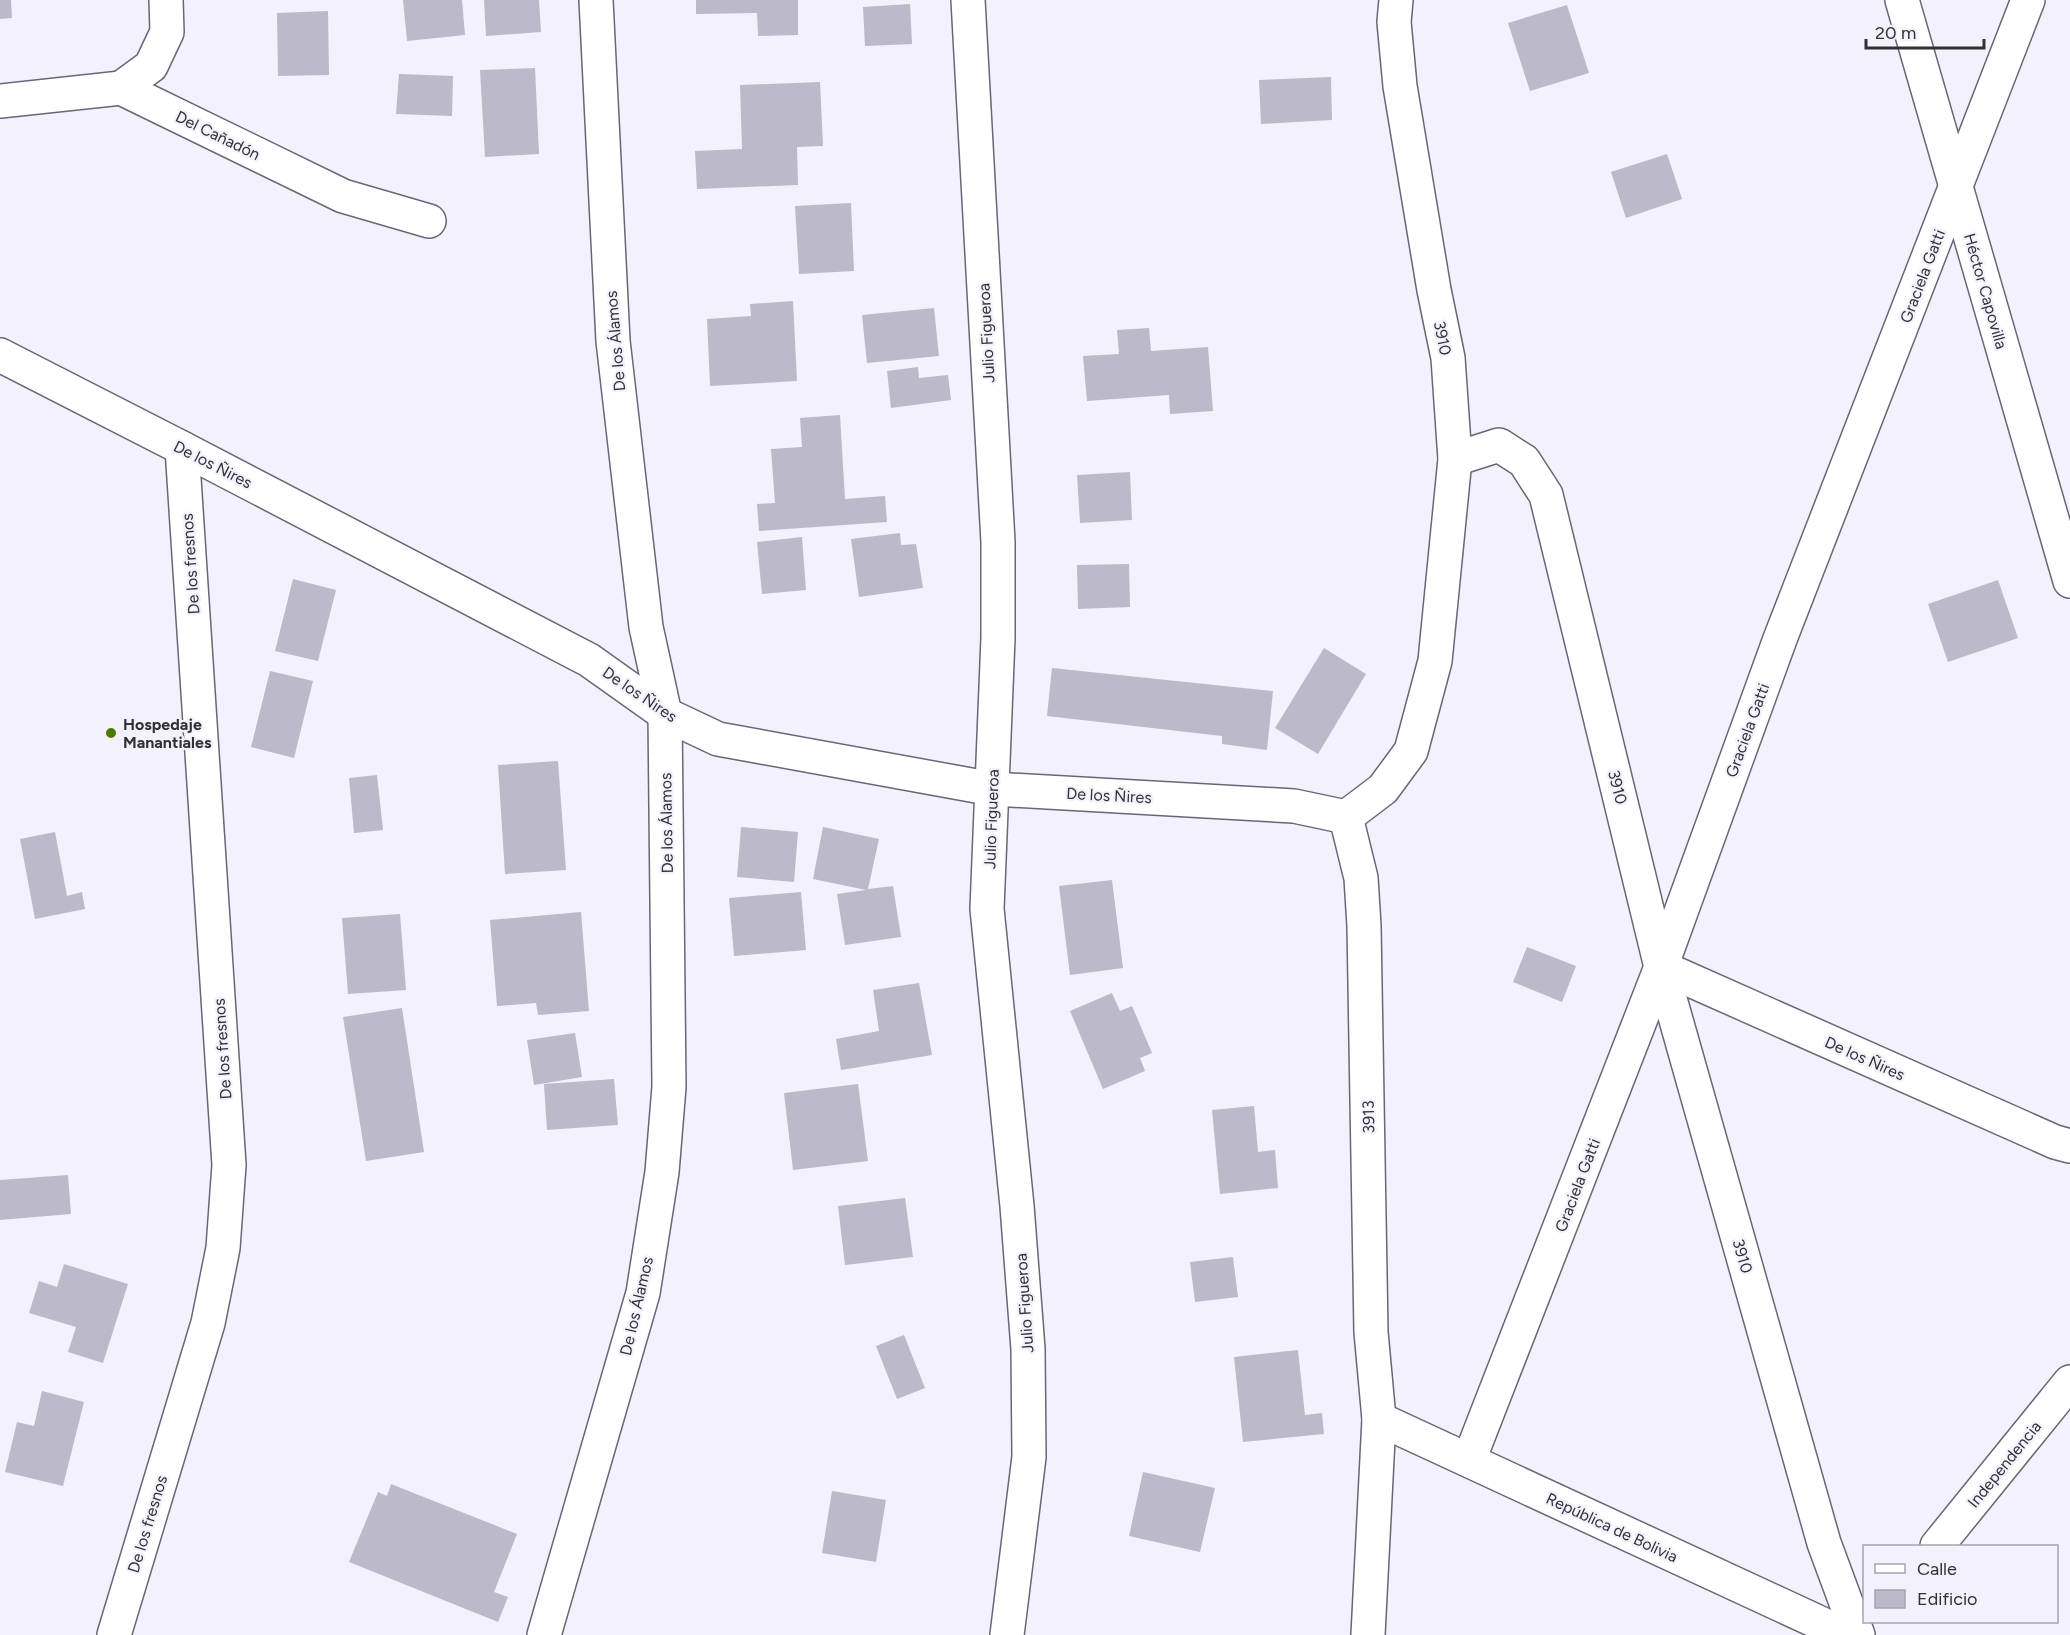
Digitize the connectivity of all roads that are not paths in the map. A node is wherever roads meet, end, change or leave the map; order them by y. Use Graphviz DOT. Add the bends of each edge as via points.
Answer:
graph roads {
  1 [pos="166,0"];
  2 [pos="596,0"];
  3 [pos="968,0"];
  4 [pos="1396,0"];
  5 [pos="1902,0"];
  6 [pos="2028,0"];
  7 [pos="121,88"];
  8 [pos="0,101"];
  9 [pos="1956,188"];
  10 [pos="429,221"];
  11 [pos="0,355"];
  12 [pos="182,448"];
  13 [pos="1455,459"];
  14 [pos="2070,581"];
  15 [pos="665,714"];
  16 [pos="993,789"];
  17 [pos="1346,817"];
  18 [pos="1661,967"];
  19 [pos="2070,1146"];
  20 [pos="2070,1382"];
  21 [pos="1379,1419"];
  22 [pos="1469,1461"];
  23 [pos="1938,1545"];
  24 [pos="1875,1623"];
  25 [pos="114,1635"];
  26 [pos="544,1635"];
  27 [pos="1007,1635"];
  28 [pos="1368,1635"];
  29 [pos="1846,1635"];
  30 [pos="1858,1635"];
  31 [pos="1866,1635"];
  1 -- 7 [label="street" via="167,32 151,66"];
  2 -- 15 [label="street, De los Álamos" via="613,340 646,627"];
  3 -- 16 [label="street, Julio Figueroa" via="998,542"];
  4 -- 13 [label="street, 3910" via="1394,22 1400,86 1448,358"];
  5 -- 9 [label="street, Héctor Capovilla"];
  6 -- 9 [label="street, Graciela Gatti"];
  7 -- 8 [label="street"];
  7 -- 10 [label="street, Del Cañadón" via="343,196"];
  9 -- 14 [label="street, Héctor Capovilla"];
  9 -- 18 [label="street, Graciela Gatti" via="1780,639"];
  11 -- 12 [label="street, De los Ñires"];
  12 -- 15 [label="street, De los Ñires" via="589,660"];
  12 -- 25 [label="street, De los fresnos" via="229,1165 223,1248 208,1323"];
  13 -- 17 [label="street" via="1435,661 1411,751 1383,789"];
  13 -- 18 [label="street, 3910" via="1499,445 1524,461 1546,495"];
  15 -- 16 [label="street, De los Ñires" via="718,740"];
  15 -- 26 [label="street, De los Álamos" via="669,1087 662,1172 643,1293"];
  16 -- 17 [label="street, De los Ñires" via="1294,806"];
  16 -- 27 [label="street, Julio Figueroa" via="987,909 1028,1349 1029,1457"];
  17 -- 21 [label="street, 3913" via="1361,878 1364,926 1371,1332"];
  18 -- 19 [label="street, De los Ñires"];
  18 -- 22 [label="street, Graciela Gatti"];
  18 -- 30 [label="street, 3910" via="1824,1543"];
  20 -- 23 [label="street, Independencia"];
  21 -- 22 [label="street, República de Bolivia"];
  21 -- 28 [label="street"];
  22 -- 29 [label="street, República de Bolivia"];
  24 -- 31 [label="street"];
}
